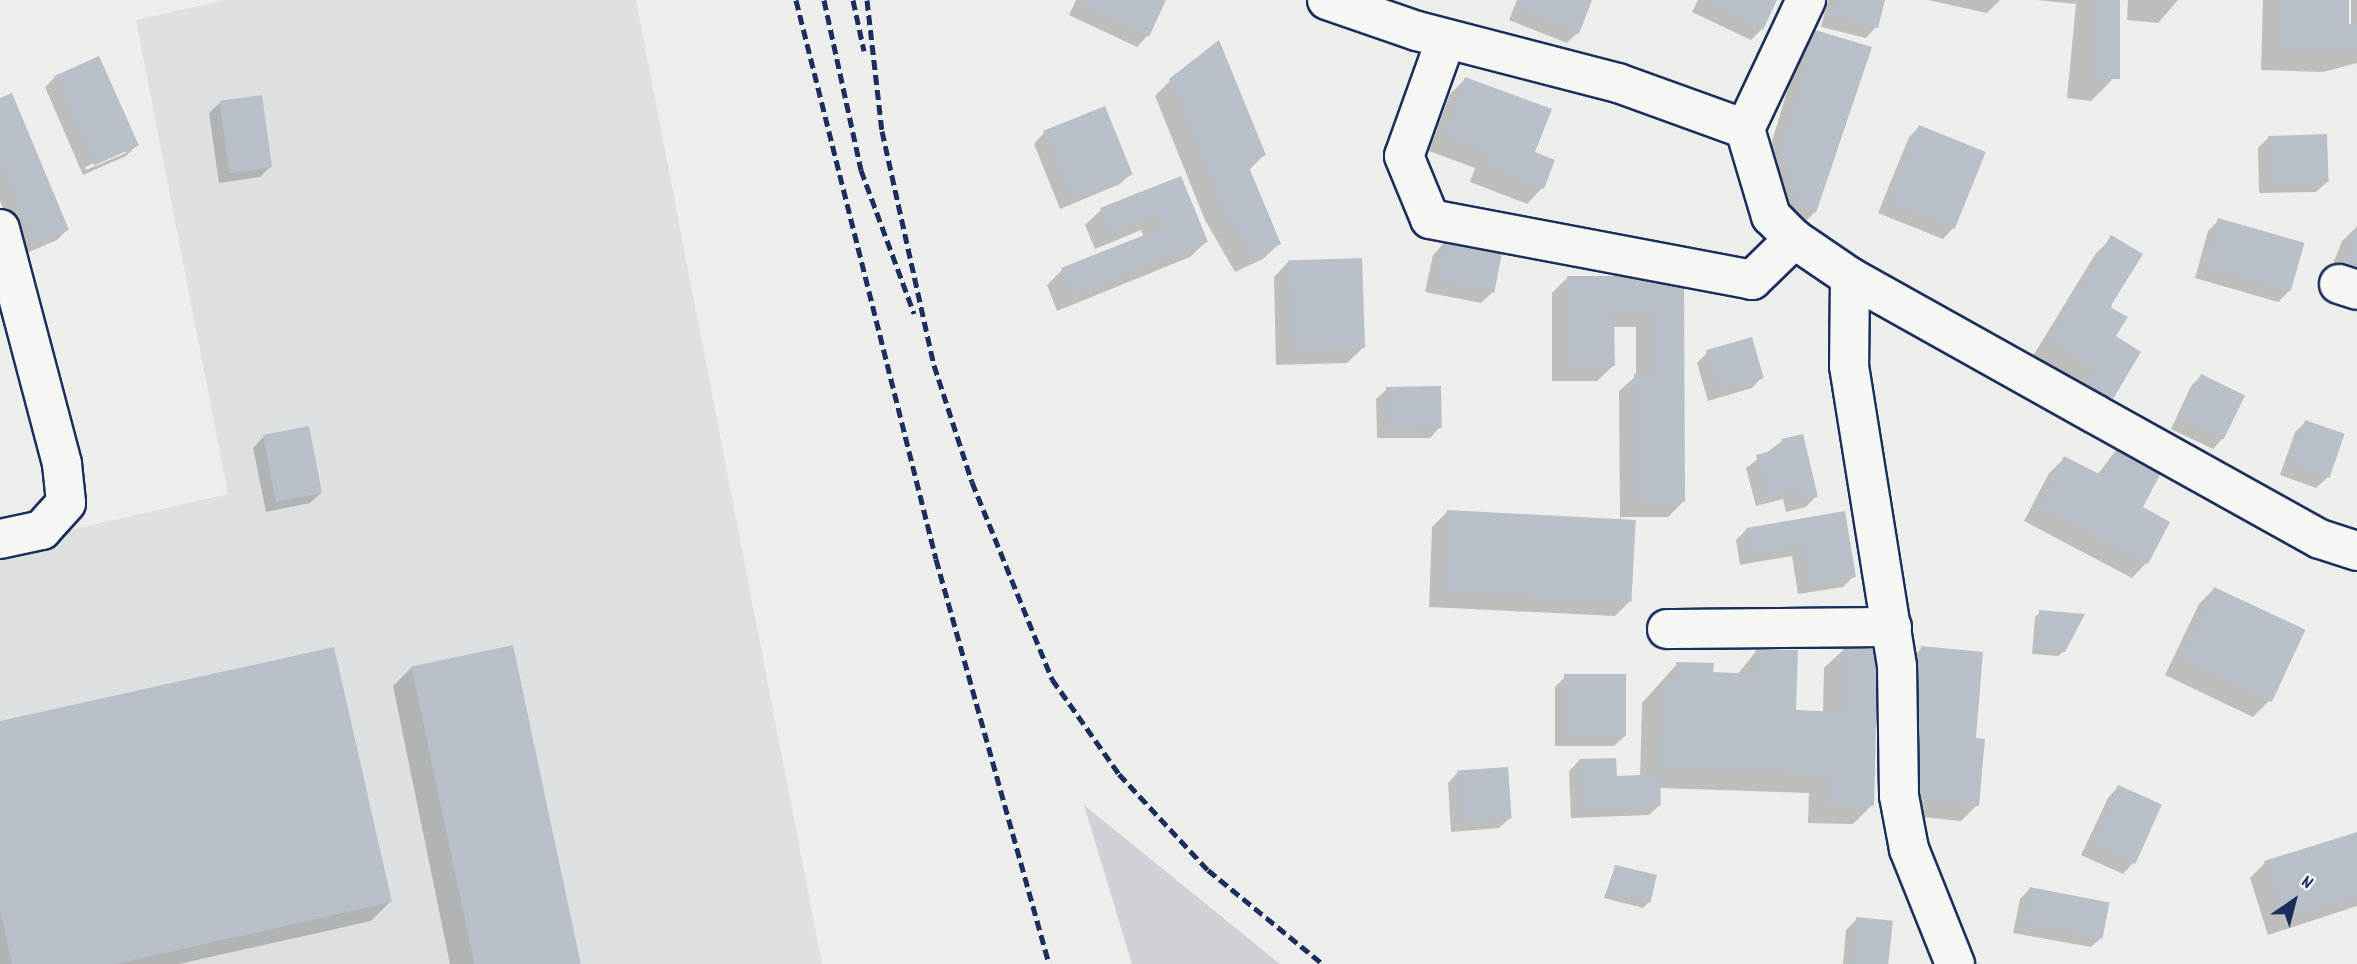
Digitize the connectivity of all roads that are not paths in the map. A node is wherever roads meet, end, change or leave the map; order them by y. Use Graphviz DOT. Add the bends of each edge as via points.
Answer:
graph roads {
  1 [pos="1329,0"];
  2 [pos="1807,0"];
  3 [pos="1407,11"];
  4 [pos="1446,39"];
  5 [pos="1745,128"];
  6 [pos="0,229"];
  7 [pos="1794,239"];
  8 [pos="1850,277"];
  9 [pos="0,539"];
  10 [pos="2357,551"];
  11 [pos="1892,627"];
  12 [pos="1667,629"];
  13 [pos="1955,964"];
  1 -- 3 [label="street"];
  2 -- 5 [label="street"];
  3 -- 4 [label="street"];
  4 -- 5 [label="street" via="1618,83"];
  4 -- 7 [label="street" via="1404,156 1430,219 1752,280"];
  5 -- 7 [label="street" via="1771,216"];
  6 -- 9 [label="street" via="62,464 66,503 42,530"];
  7 -- 8 [label="street"];
  8 -- 10 [label="street" via="2320,539"];
  8 -- 11 [label="street" via="1849,366"];
  11 -- 12 [label="street"];
  11 -- 13 [label="street" via="1899,796 1909,849"];
}
